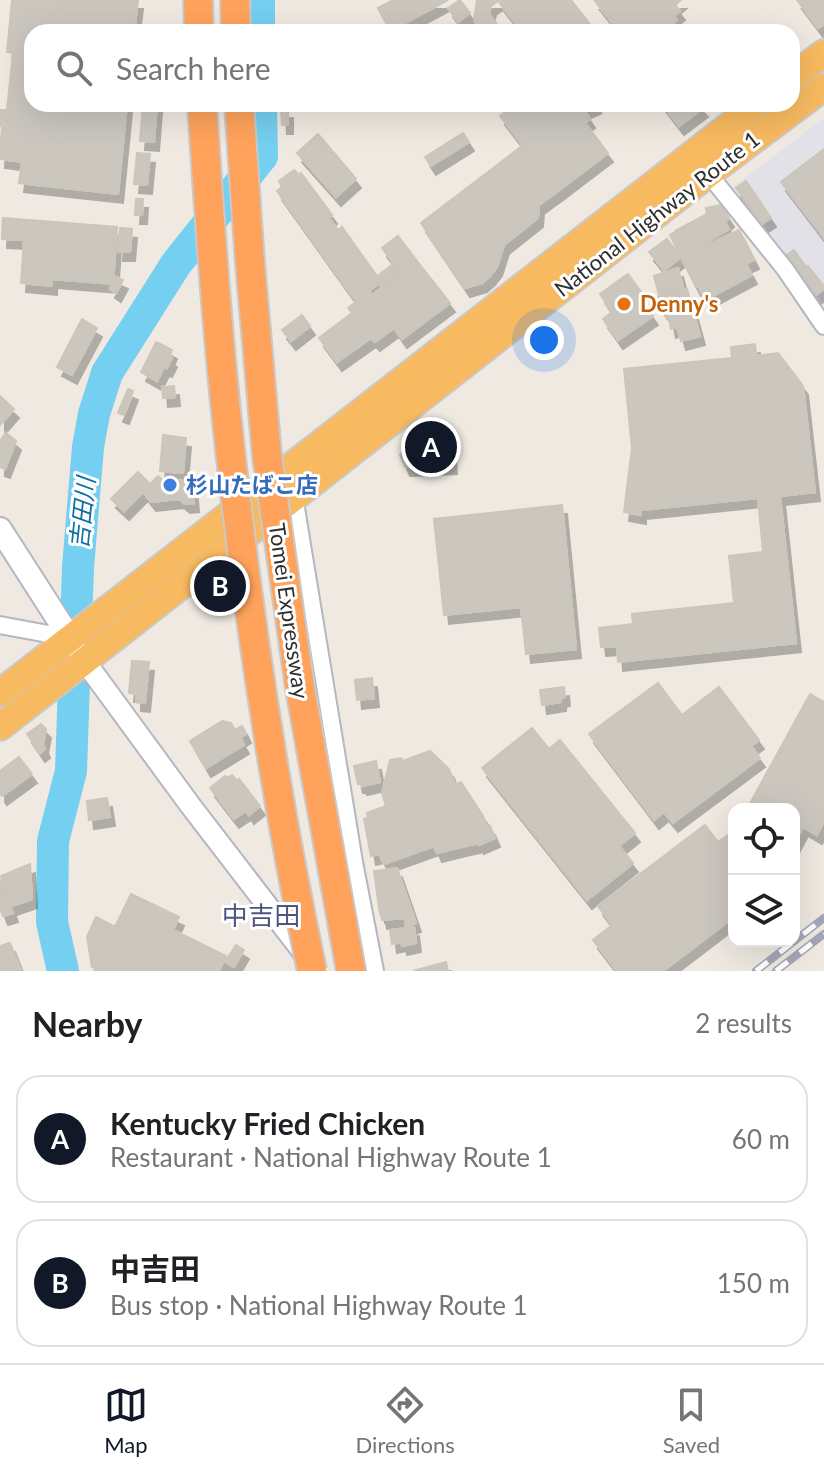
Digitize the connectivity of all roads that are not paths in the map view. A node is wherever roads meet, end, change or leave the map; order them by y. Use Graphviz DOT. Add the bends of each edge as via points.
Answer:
graph roads {
  1 [pos="198,0"];
  2 [pos="235,0"];
  3 [pos="199,24"];
  4 [pos="236,24"];
  5 [pos="824,53"];
  6 [pos="800,71"];
  7 [pos="824,87"];
  8 [pos="800,102"];
  9 [pos="203,112"];
  10 [pos="240,112"];
  11 [pos="749,112"];
  12 [pos="784,112"];
  13 [pos="701,163"];
  14 [pos="824,326"];
  15 [pos="294,496"];
  16 [pos="0,529"];
  17 [pos="0,625"];
  18 [pos="77,649"];
  19 [pos="0,693"];
  20 [pos="0,727"];
  21 [pos="315,971"];
  22 [pos="351,971"];
  23 [pos="375,971"];
  1 -- 3 [label="highway"];
  2 -- 4 [label="highway"];
  5 -- 6 [label="highway"];
  7 -- 8 [label="highway, National Highway Route 1"];
  9 -- 21 [label="highway, Tomei Expressway, bridge" via="232,468 261,686 295,890"];
  10 -- 22 [label="highway, Tomei Expressway, bridge" via="267,456 300,688"];
  11 -- 13 [label="highway, National Highway Route 1"];
  12 -- 13 [label="highway, National Highway Route 1"];
  13 -- 14 [label="street"];
  13 -- 15 [label="highway, National Highway Route 1"];
  13 -- 18 [label="highway, National Highway Route 1"];
  15 -- 18 [label="highway, National Highway Route 1"];
  15 -- 23 [label="street"];
  16 -- 18 [label="main road"];
  17 -- 18 [label="street"];
  18 -- 19 [label="highway, National Highway Route 1"];
  18 -- 20 [label="highway, National Highway Route 1"];
  18 -- 21 [label="street"];
}
